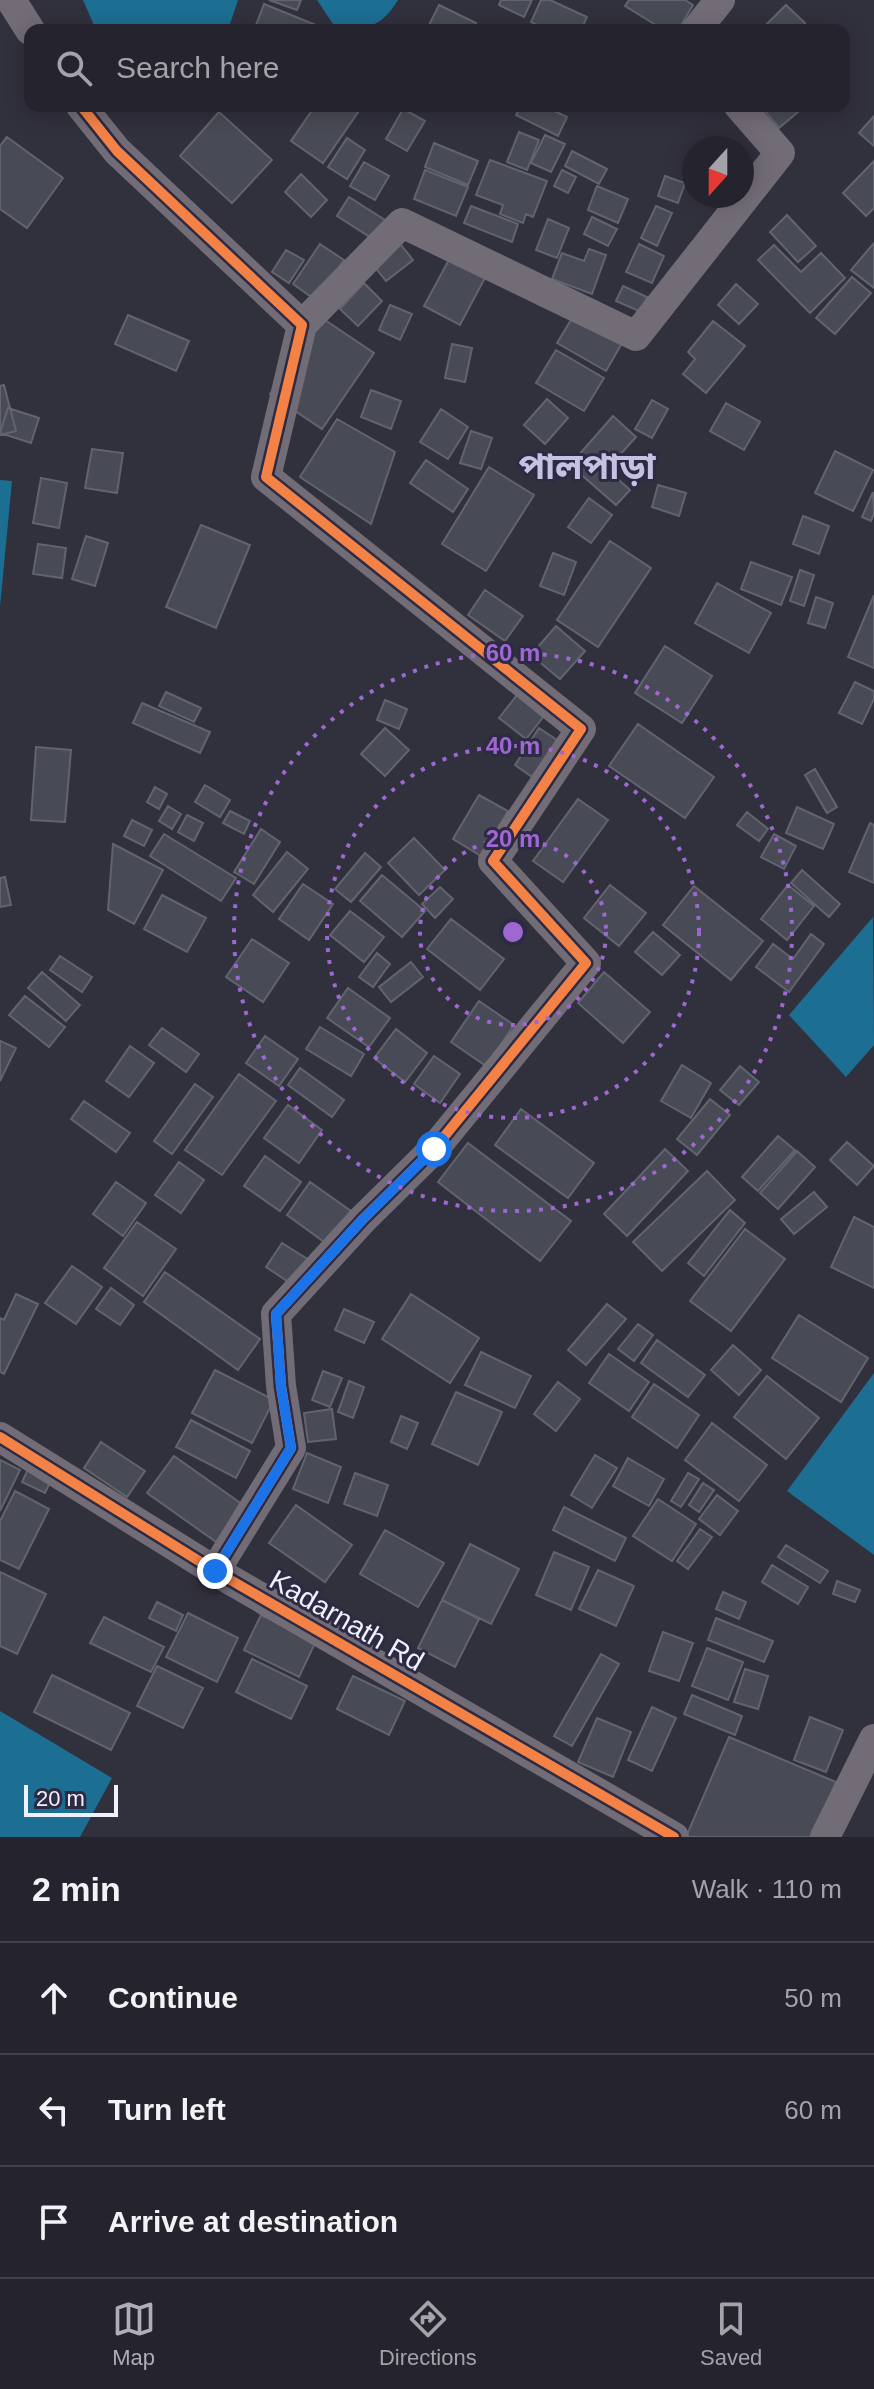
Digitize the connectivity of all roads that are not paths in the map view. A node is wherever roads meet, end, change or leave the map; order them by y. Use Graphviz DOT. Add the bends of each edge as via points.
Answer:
graph roads {
  1 [pos="11,0"];
  2 [pos="720,0"];
  3 [pos="26,24"];
  4 [pos="701,24"];
  5 [pos="86,112"];
  6 [pos="744,112"];
  7 [pos="302,325"];
  8 [pos="0,1437"];
  9 [pos="215,1571"];
  10 [pos="874,1739"];
  11 [pos="674,1837"];
  12 [pos="825,1837"];
  1 -- 3 [label="street"];
  2 -- 4 [label="street"];
  5 -- 7 [label="street" via="117,151"];
  6 -- 7 [label="street" via="780,153 636,336 402,223"];
  7 -- 9 [label="street" via="266,477 581,729 493,861 586,963 434,1149 276,1314 291,1448"];
  8 -- 9 [label="street, Kadarnath Rd"];
  9 -- 11 [label="street, Kadarnath Rd"];
  10 -- 12 [label="street"];
}
